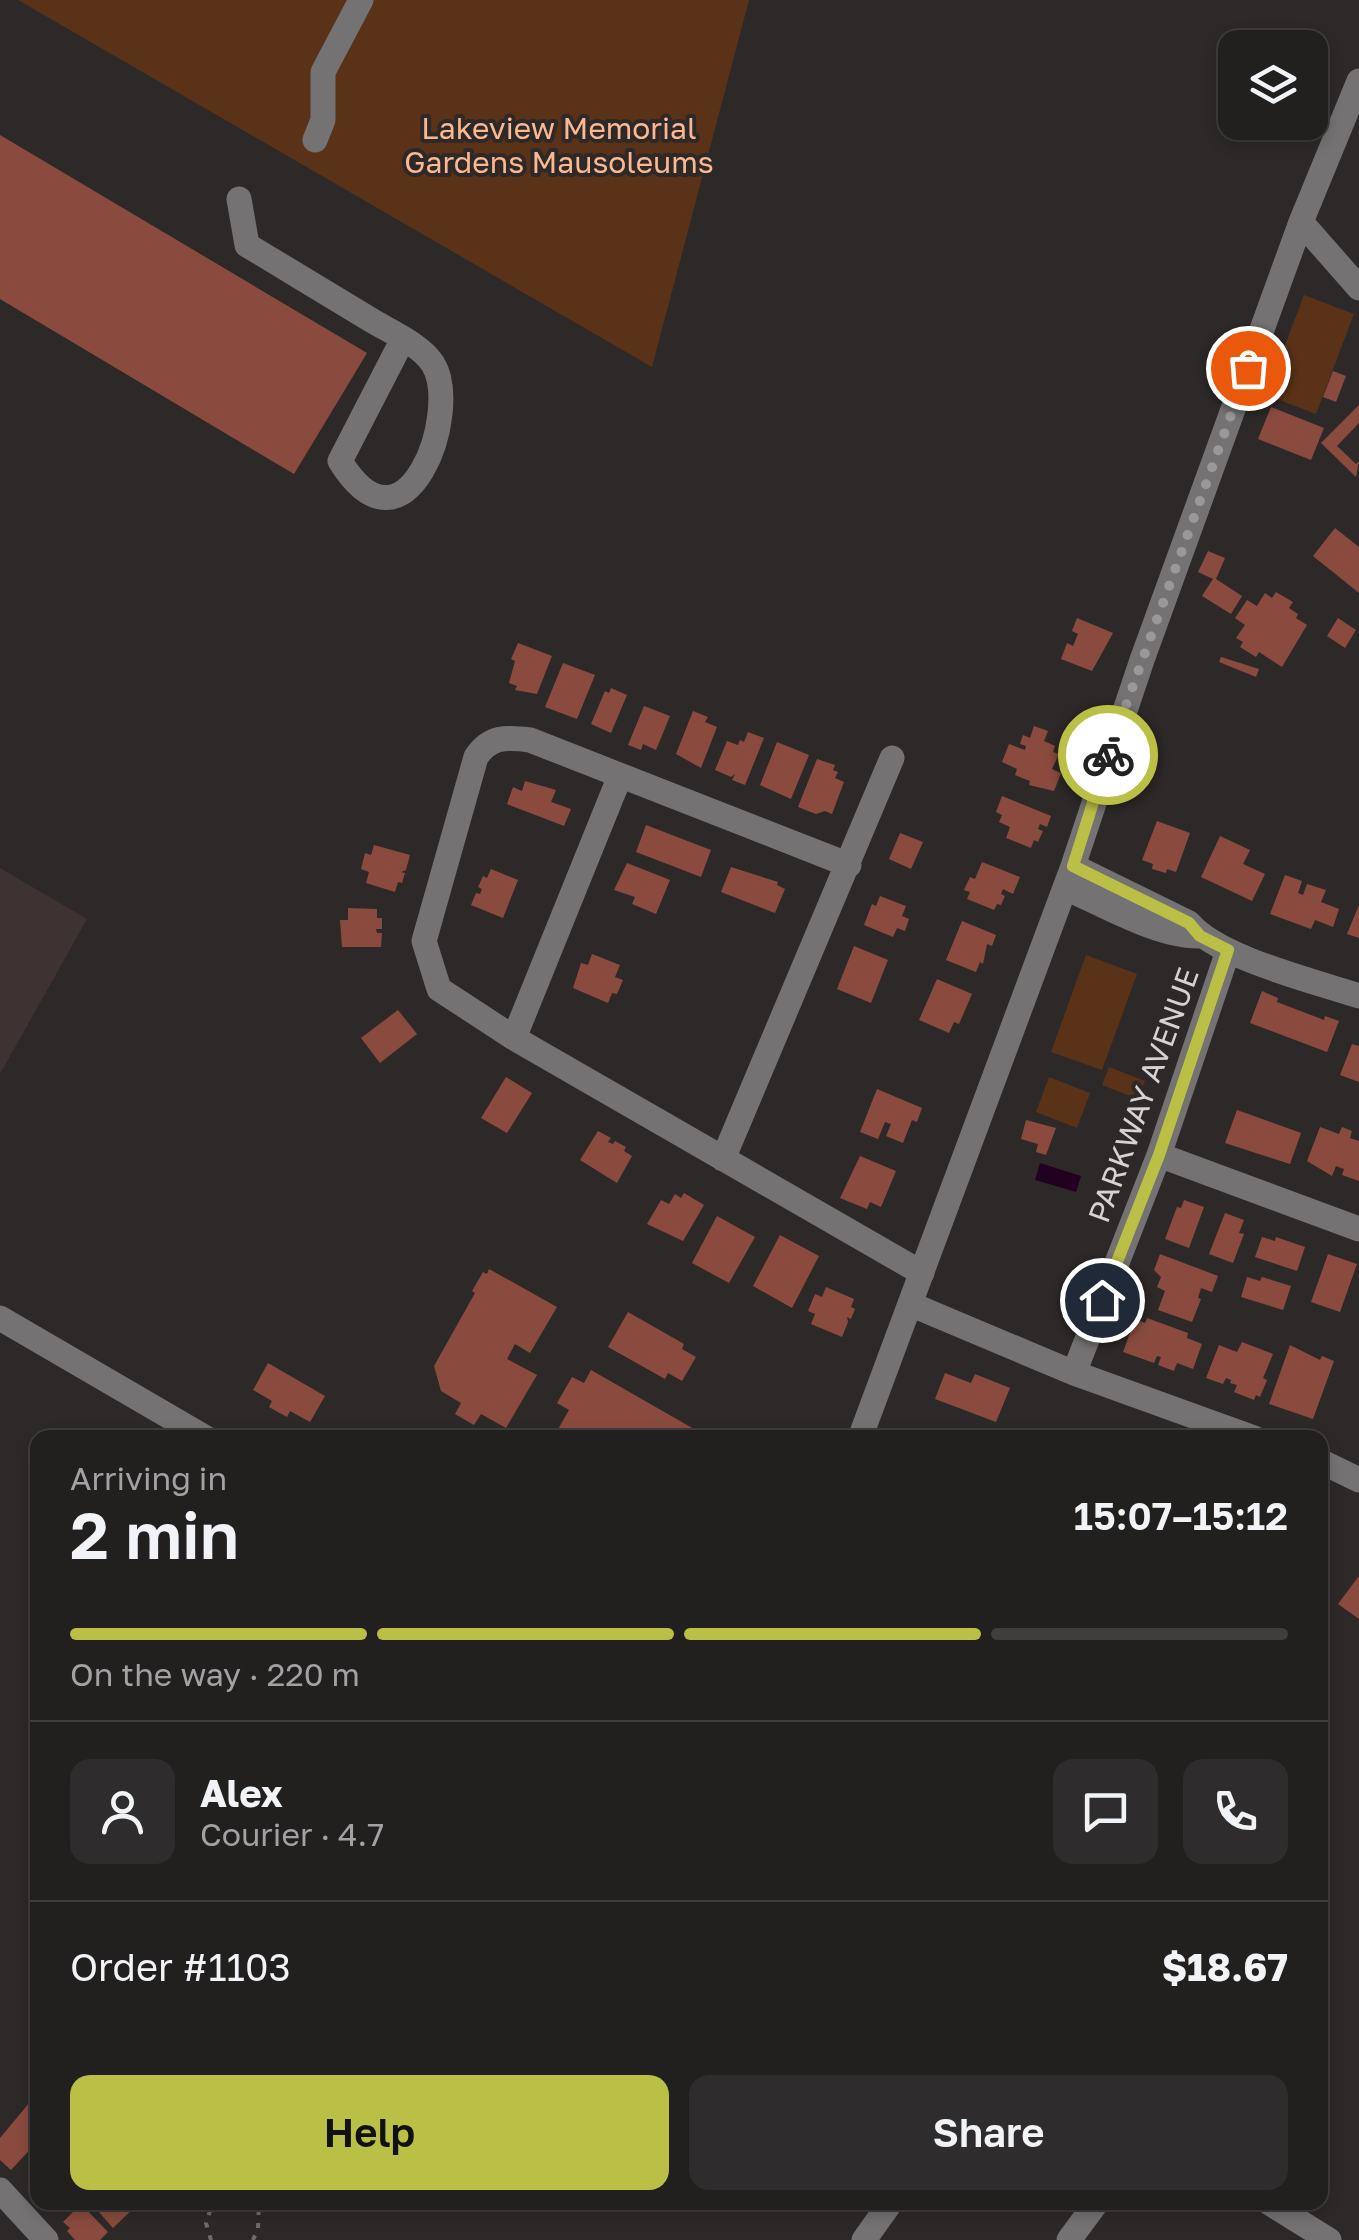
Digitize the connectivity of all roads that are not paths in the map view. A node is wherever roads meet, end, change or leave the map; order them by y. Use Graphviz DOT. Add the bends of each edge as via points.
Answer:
graph roads {
  1 [pos="361,0"];
  2 [pos="1359,81"];
  3 [pos="315,140"];
  4 [pos="240,199"];
  5 [pos="1301,222"];
  6 [pos="1359,288"];
  7 [pos="403,339"];
  8 [pos="892,758"];
  9 [pos="620,776"];
  10 [pos="849,865"];
  11 [pos="1069,877"];
  12 [pos="1228,950"];
  13 [pos="1359,996"];
  14 [pos="514,1038"];
  15 [pos="1159,1155"];
  16 [pos="723,1158"];
  17 [pos="1359,1230"];
  18 [pos="922,1273"];
  19 [pos="910,1304"];
  20 [pos="0,1318"];
  21 [pos="1074,1373"];
  22 [pos="192,1430"];
  23 [pos="863,1430"];
  24 [pos="1232,1430"];
  25 [pos="1328,1466"];
  26 [pos="1359,1480"];
  27 [pos="0,2190"];
  28 [pos="885,2210"];
  29 [pos="1091,2210"];
  30 [pos="1281,2210"];
  31 [pos="46,2240"];
  32 [pos="864,2240"];
  33 [pos="1069,2240"];
  34 [pos="1330,2240"];
  1 -- 3 [label="street" via="323,72 323,120"];
  2 -- 5 [label="street"];
  4 -- 7 [label="street" via="247,245"];
  5 -- 6 [label="street"];
  5 -- 11 [label="street"];
  7 -- 7 [label="street" via="431,360 443,395 416,480 403,495 386,500 352,480 340,460"];
  8 -- 10 [label="street"];
  9 -- 10 [label="street"];
  9 -- 14 [label="street"];
  9 -- 14 [label="street" via="530,740 494,740 476,757 424,941 438,988"];
  10 -- 16 [label="street"];
  11 -- 12 [label="street" via="1162,929"];
  11 -- 18 [label="street"];
  12 -- 13 [label="street"];
  12 -- 15 [label="street, PARKWAY AVENUE"];
  14 -- 16 [label="street"];
  15 -- 17 [label="street"];
  15 -- 21 [label="street, PARKWAY AVENUE"];
  16 -- 18 [label="street"];
  18 -- 19 [label="street"];
  19 -- 21 [label="street"];
  19 -- 23 [label="street"];
  20 -- 22 [label="street"];
  21 -- 24 [label="street"];
  25 -- 26 [label="street"];
  27 -- 31 [label="street"];
  28 -- 32 [label="street"];
  29 -- 33 [label="street"];
  30 -- 34 [label="street"];
}
